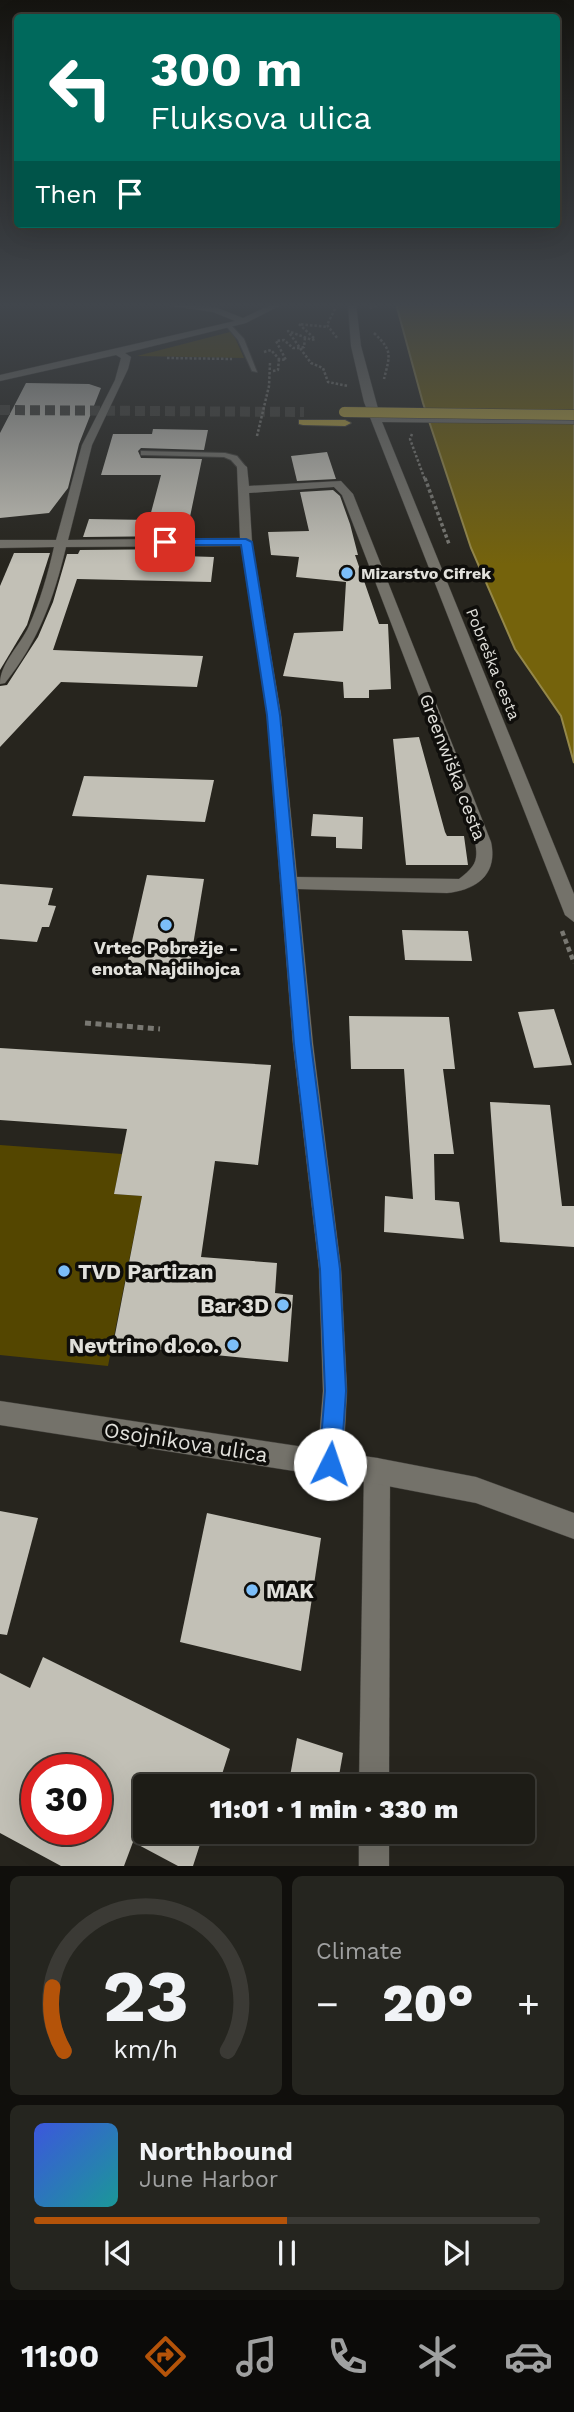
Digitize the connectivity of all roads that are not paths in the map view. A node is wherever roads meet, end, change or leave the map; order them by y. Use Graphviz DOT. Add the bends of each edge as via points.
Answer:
graph roads {
  1 [pos="115,391"];
  2 [pos="366,391"];
  3 [pos="574,415"];
  4 [pos="303,417"];
  5 [pos="345,417"];
  6 [pos="376,419"];
  7 [pos="574,424"];
  8 [pos="144,453"];
  9 [pos="242,467"];
  10 [pos="243,490"];
  11 [pos="246,542"];
  12 [pos="62,543"];
  13 [pos="0,544"];
  14 [pos="0,680"];
  15 [pos="290,883"];
  16 [pos="574,915"];
  17 [pos="0,1413"];
  18 [pos="330,1464"];
  19 [pos="377,1471"];
  20 [pos="574,1526"];
  21 [pos="374,1774"];
  22 [pos="374,1844"];
  23 [pos="374,1866"];
  1 -- 12 [label="street" via="88,443"];
  2 -- 6 [label="street, Pobreška cesta"];
  3 -- 5 [label="highway, bridge"];
  4 -- 5 [label="highway"];
  5 -- 7 [label="highway"];
  6 -- 7 [label="street"];
  6 -- 16 [label="street, Pobreška cesta"];
  8 -- 9 [label="lane" via="225,455"];
  9 -- 10 [label="street"];
  10 -- 11 [label="street"];
  10 -- 15 [label="street, Greenwiška cesta" via="337,483 347,494 486,856 483,869 463,885"];
  11 -- 12 [label="street"];
  11 -- 15 [label="street" via="274,715"];
  12 -- 13 [label="street"];
  12 -- 14 [label="street" via="24,650"];
  15 -- 18 [label="street" via="303,1044 330,1269 335,1391"];
  17 -- 18 [label="street, Osojnikova ulica"];
  18 -- 19 [label="street, Osojnikova ulica"];
  19 -- 20 [label="street, Osojnikova ulica" via="476,1490"];
  19 -- 21 [label="street"];
  22 -- 23 [label="street"];
}
